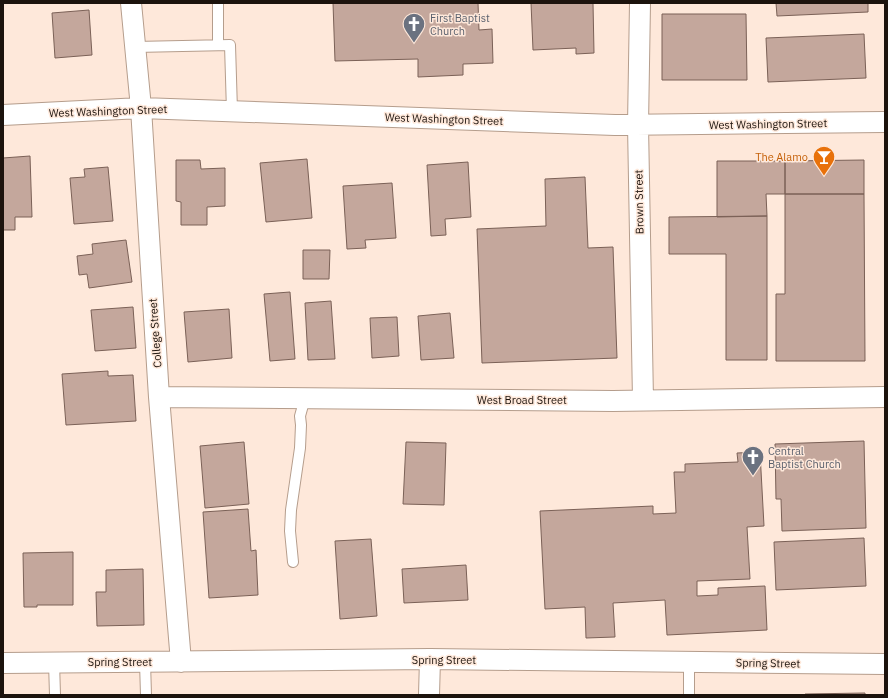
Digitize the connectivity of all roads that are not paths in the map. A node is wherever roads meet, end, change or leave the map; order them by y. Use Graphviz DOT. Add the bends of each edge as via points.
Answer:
graph roads {
  1 [pos="131,3"];
  2 [pos="218,3"];
  3 [pos="640,3"];
  4 [pos="218,45"];
  5 [pos="135,47"];
  6 [pos="141,108"];
  7 [pos="232,111"];
  8 [pos="3,114"];
  9 [pos="885,122"];
  10 [pos="638,125"];
  11 [pos="159,397"];
  12 [pos="885,397"];
  13 [pos="305,398"];
  14 [pos="643,400"];
  15 [pos="294,562"];
  16 [pos="430,659"];
  17 [pos="54,662"];
  18 [pos="145,662"];
  19 [pos="182,662"];
  20 [pos="689,662"];
  21 [pos="3,663"];
  22 [pos="885,664"];
  23 [pos="55,695"];
  24 [pos="146,695"];
  25 [pos="429,695"];
  26 [pos="689,695"];
  1 -- 5 [label="street, College Street"];
  2 -- 4 [label="lane"];
  3 -- 10 [label="street, Brown Street"];
  4 -- 5 [label="lane"];
  4 -- 7 [label="lane" via="230,45"];
  5 -- 6 [label="street, College Street"];
  6 -- 7 [label="street, West Washington Street"];
  6 -- 8 [label="street, West Washington Street"];
  6 -- 11 [label="street, College Street"];
  7 -- 10 [label="street, West Washington Street"];
  9 -- 10 [label="street, West Washington Street"];
  10 -- 14 [label="street, Brown Street"];
  11 -- 13 [label="street, West Broad Street"];
  11 -- 19 [label="street, College Street"];
  12 -- 14 [label="street, West Broad Street"];
  13 -- 14 [label="street, West Broad Street"];
  13 -- 15 [label="lane" via="300,416 300,448 291,510 290,531"];
  16 -- 19 [label="street, Spring Street"];
  16 -- 20 [label="street, Spring Street"];
  16 -- 25 [label="street"];
  17 -- 18 [label="street, Spring Street"];
  17 -- 21 [label="street, Spring Street"];
  17 -- 23 [label="lane"];
  18 -- 19 [label="street, Spring Street"];
  18 -- 24 [label="lane"];
  20 -- 22 [label="street, Spring Street"];
  20 -- 26 [label="lane"];
}
